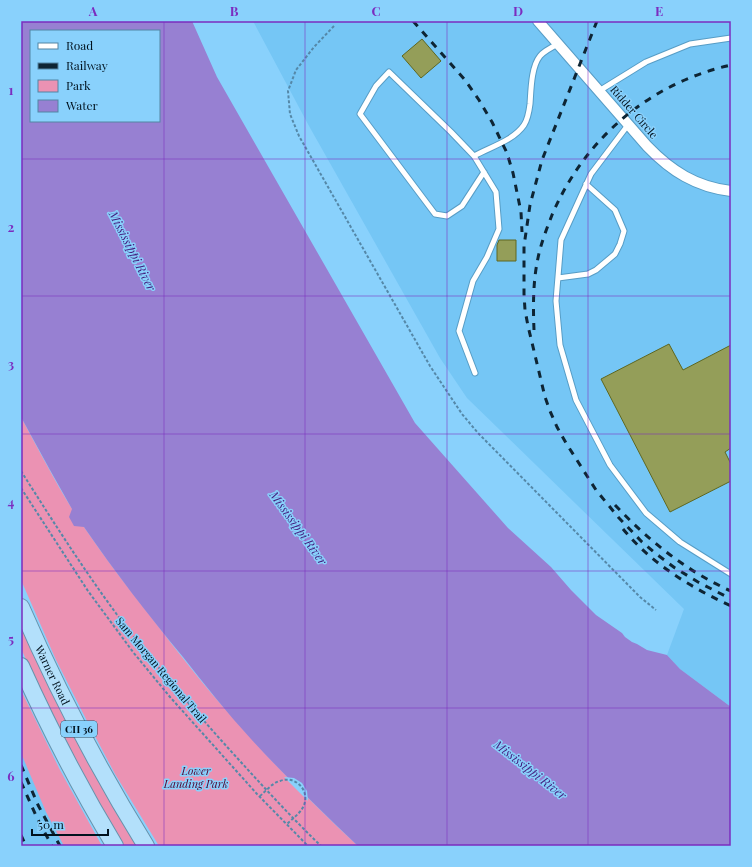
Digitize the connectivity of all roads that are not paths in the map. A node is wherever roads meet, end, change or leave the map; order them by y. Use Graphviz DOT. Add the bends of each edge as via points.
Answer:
graph roads {
  1 [pos="538,21"];
  2 [pos="731,38"];
  3 [pos="558,44"];
  4 [pos="599,91"];
  5 [pos="628,125"];
  6 [pos="474,156"];
  7 [pos="484,172"];
  8 [pos="586,184"];
  9 [pos="731,191"];
  10 [pos="558,278"];
  11 [pos="475,373"];
  12 [pos="731,574"];
  13 [pos="21,607"];
  14 [pos="21,666"];
  15 [pos="115,846"];
  16 [pos="146,846"];
  1 -- 3 [label="street, Ridder Circle"];
  2 -- 4 [label="lane" via="690,44 646,62"];
  3 -- 4 [label="street, Ridder Circle"];
  3 -- 6 [label="lane" via="542,54 534,69 528,116 523,127 506,140"];
  4 -- 5 [label="street, Ridder Circle"];
  5 -- 8 [label="lane"];
  5 -- 9 [label="street, Ridder Circle" via="670,168 690,180"];
  6 -- 7 [label="lane"];
  6 -- 7 [label="lane" via="389,72 376,86 360,114 435,214 447,216 462,206"];
  7 -- 11 [label="lane" via="496,192 499,229 488,257 473,281 459,331"];
  8 -- 10 [label="lane" via="561,240"];
  8 -- 10 [label="lane" via="616,210 624,231 615,254 596,270 588,274"];
  10 -- 12 [label="lane" via="556,301 560,345 576,400 610,465 646,513 680,542"];
  13 -- 16 [label="highway, Warner Road / CH 36" via="76,723"];
  14 -- 15 [label="highway, CH 36" via="66,759"];
}
